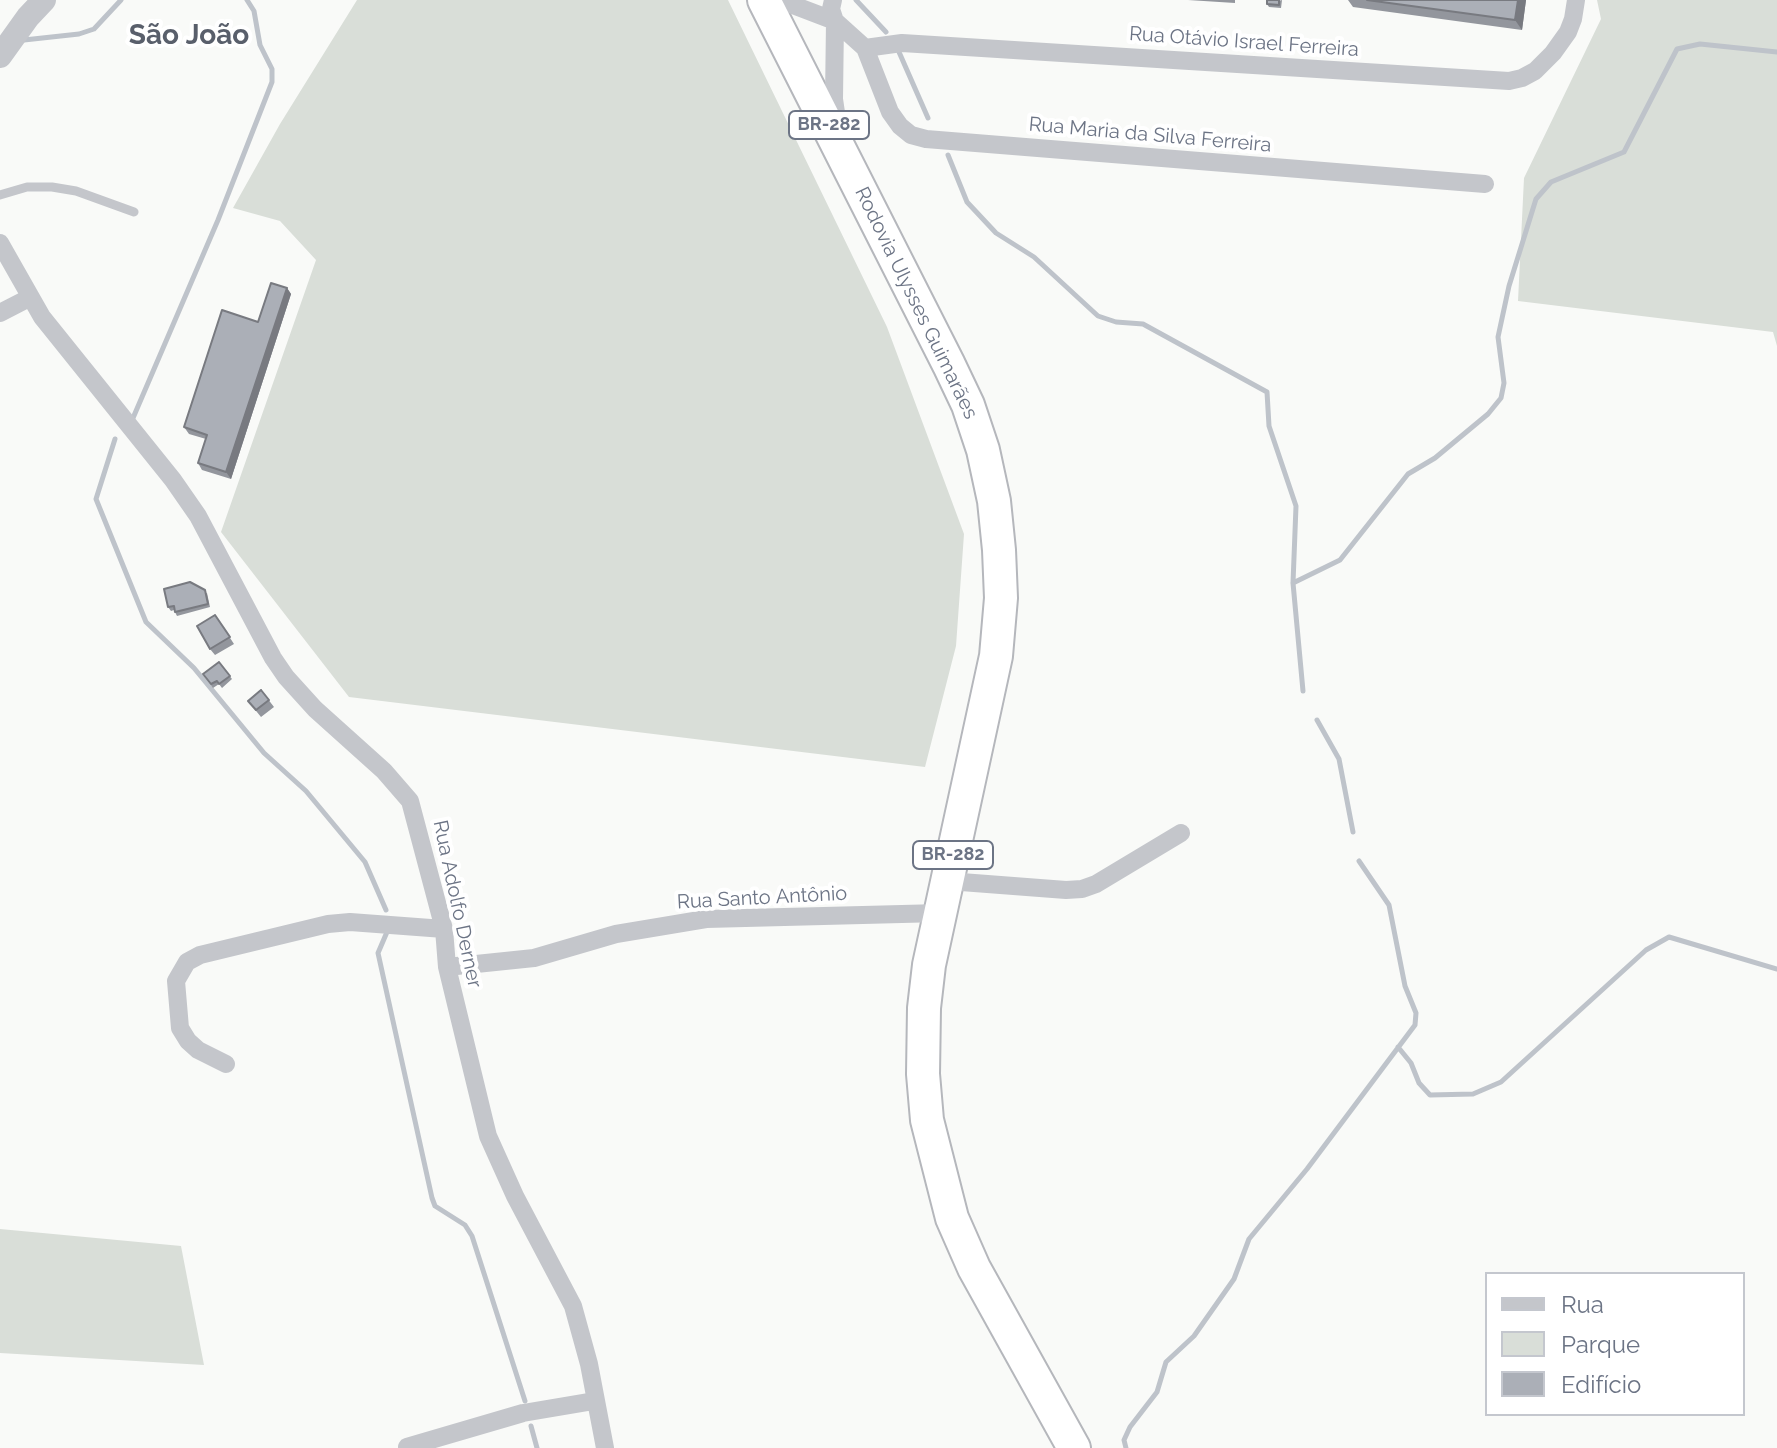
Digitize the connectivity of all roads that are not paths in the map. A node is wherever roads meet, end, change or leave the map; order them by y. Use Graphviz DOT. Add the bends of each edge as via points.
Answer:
graph roads {
  1 [pos="44,0"];
  2 [pos="764,0"];
  3 [pos="780,0"];
  4 [pos="833,0"];
  5 [pos="1576,0"];
  6 [pos="835,21"];
  7 [pos="865,48"];
  8 [pos="0,56"];
  9 [pos="841,149"];
  10 [pos="1485,184"];
  11 [pos="0,195"];
  12 [pos="134,212"];
  13 [pos="0,243"];
  14 [pos="29,298"];
  15 [pos="0,313"];
  16 [pos="1181,833"];
  17 [pos="948,881"];
  18 [pos="941,913"];
  19 [pos="444,929"];
  20 [pos="447,967"];
  21 [pos="226,1064"];
  22 [pos="594,1401"];
  23 [pos="407,1447"];
  24 [pos="605,1448"];
  25 [pos="1074,1448"];
  1 -- 8 [label="street"];
  2 -- 9 [label="highway, Rodovia Ulysses Guimarães / BR-282"];
  3 -- 6 [label="street"];
  4 -- 6 [label="street"];
  5 -- 7 [label="street, Rua Otávio Israel Ferreira" via="1568,32 1553,53 1535,71 1509,81 902,43"];
  6 -- 7 [label="street"];
  6 -- 9 [label="street" via="834,99"];
  7 -- 10 [label="street, Rua Maria da Silva Ferreira" via="890,112 911,135 926,139"];
  9 -- 17 [label="highway, Rodovia Ulysses Guimarães / BR-282" via="968,405 994,501 1001,598 996,656"];
  11 -- 12 [label="lane" via="52,187"];
  13 -- 14 [label="street, Rua Adolfo Derner"];
  14 -- 15 [label="street"];
  14 -- 19 [label="street, Rua Adolfo Derner" via="198,516 286,677 410,801"];
  16 -- 17 [label="street" via="1082,889"];
  17 -- 18 [label="highway, Rodovia Ulysses Guimarães / BR-282"];
  18 -- 20 [label="street, Rua Santo Antônio" via="706,919 616,934 534,958"];
  18 -- 25 [label="highway, Rodovia Ulysses Guimarães / BR-282" via="924,1008 927,1120 952,1218 974,1268"];
  19 -- 20 [label="street, Rua Adolfo Derner"];
  19 -- 21 [label="street" via="328,924 187,962 176,981 180,1028 198,1050"];
  20 -- 22 [label="street, Rua Adolfo Derner" via="488,1136 569,1295"];
  22 -- 23 [label="street" via="523,1413"];
  22 -- 24 [label="street, Rua Adolfo Derner"];
}
